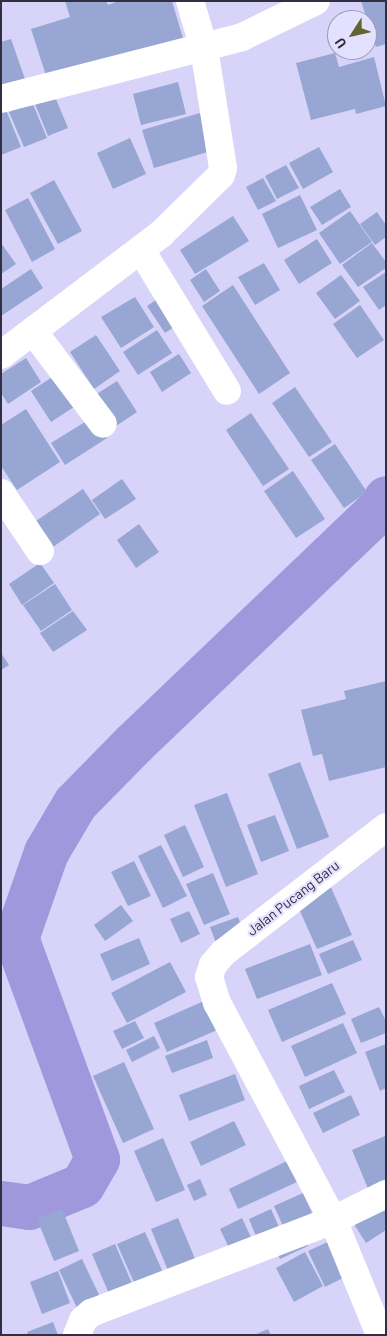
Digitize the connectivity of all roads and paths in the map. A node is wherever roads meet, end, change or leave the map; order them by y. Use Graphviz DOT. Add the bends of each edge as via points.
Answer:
graph roads {
  1 [pos="190,1"];
  2 [pos="316,1"];
  3 [pos="204,48"];
  4 [pos="1,100"];
  5 [pos="141,250"];
  6 [pos="33,331"];
  7 [pos="1,355"];
  8 [pos="227,391"];
  9 [pos="103,424"];
  10 [pos="1,493"];
  11 [pos="40,551"];
  12 [pos="386,827"];
  13 [pos="386,1194"];
  14 [pos="332,1220"];
  15 [pos="77,1335"];
  16 [pos="380,1335"];
  1 -- 3 [label="street"];
  2 -- 3 [label="street" via="264,28"];
  3 -- 4 [label="street"];
  3 -- 5 [label="street" via="223,168 221,175"];
  5 -- 6 [label="street"];
  5 -- 8 [label="street"];
  6 -- 7 [label="street"];
  6 -- 9 [label="street"];
  10 -- 11 [label="street"];
  12 -- 14 [label="street, Jalan Pucang Baru" via="223,953 213,965 209,977 217,1003"];
  13 -- 14 [label="street"];
  14 -- 15 [label="street" via="91,1313 83,1320"];
  14 -- 16 [label="street"];
}
